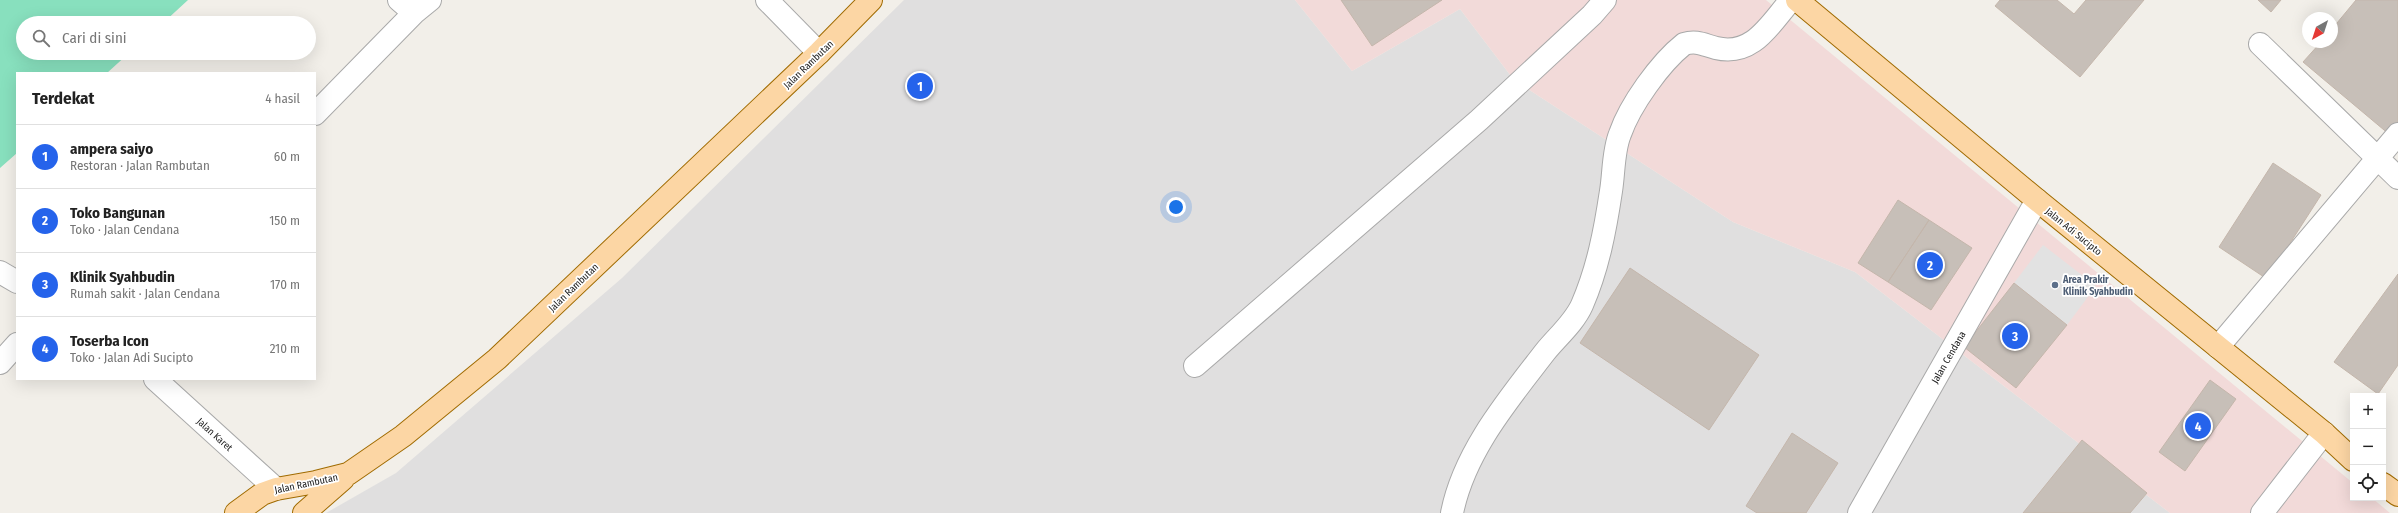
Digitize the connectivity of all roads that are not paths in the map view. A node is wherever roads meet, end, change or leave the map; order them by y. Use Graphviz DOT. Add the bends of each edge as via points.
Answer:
graph roads {
  1 [pos="767,0"];
  2 [pos="871,0"];
  3 [pos="1605,0"];
  4 [pos="1791,0"];
  5 [pos="1797,0"];
  6 [pos="414,4"];
  7 [pos="2260,44"];
  8 [pos="819,53"];
  9 [pos="316,113"];
  10 [pos="2398,134"];
  11 [pos="2376,159"];
  12 [pos="2398,178"];
  13 [pos="2037,200"];
  14 [pos="0,272"];
  15 [pos="16,281"];
  16 [pos="16,345"];
  17 [pos="2218,347"];
  18 [pos="0,363"];
  19 [pos="1195,366"];
  20 [pos="156,380"];
  21 [pos="2324,433"];
  22 [pos="2350,457"];
  23 [pos="348,474"];
  24 [pos="276,489"];
  25 [pos="238,512"];
  26 [pos="303,513"];
  27 [pos="1452,513"];
  28 [pos="1859,513"];
  29 [pos="2262,513"];
  1 -- 8 [label="street"];
  2 -- 8 [label="main road, Jalan Rambutan"];
  3 -- 19 [label="street" via="1478,120"];
  4 -- 27 [label="street" via="1755,41 1741,49 1732,50 1701,42 1684,44 1662,66 1632,110 1619,135 1606,229 1594,277 1579,311 1504,406 1480,444 1465,470"];
  5 -- 13 [label="main road, Jalan Adi Sucipto"];
  6 -- 9 [label="street"];
  7 -- 11 [label="street"];
  8 -- 23 [label="main road, Jalan Rambutan" via="497,359 403,436"];
  10 -- 11 [label="street"];
  11 -- 12 [label="street"];
  11 -- 17 [label="street"];
  13 -- 17 [label="main road, Jalan Adi Sucipto"];
  13 -- 28 [label="street, Jalan Cendana"];
  14 -- 15 [label="street"];
  16 -- 18 [label="street"];
  17 -- 21 [label="main road, Jalan Adi Sucipto"];
  20 -- 24 [label="street, Jalan Karet"];
  21 -- 22 [label="main road, Jalan Adi Sucipto"];
  21 -- 29 [label="street"];
  23 -- 24 [label="main road, Jalan Rambutan"];
  23 -- 26 [label="main road"];
  24 -- 25 [label="main road, Jalan Rambutan" via="262,494"];
  24 -- 26 [label="main road" via="294,494 301,502"];
}
